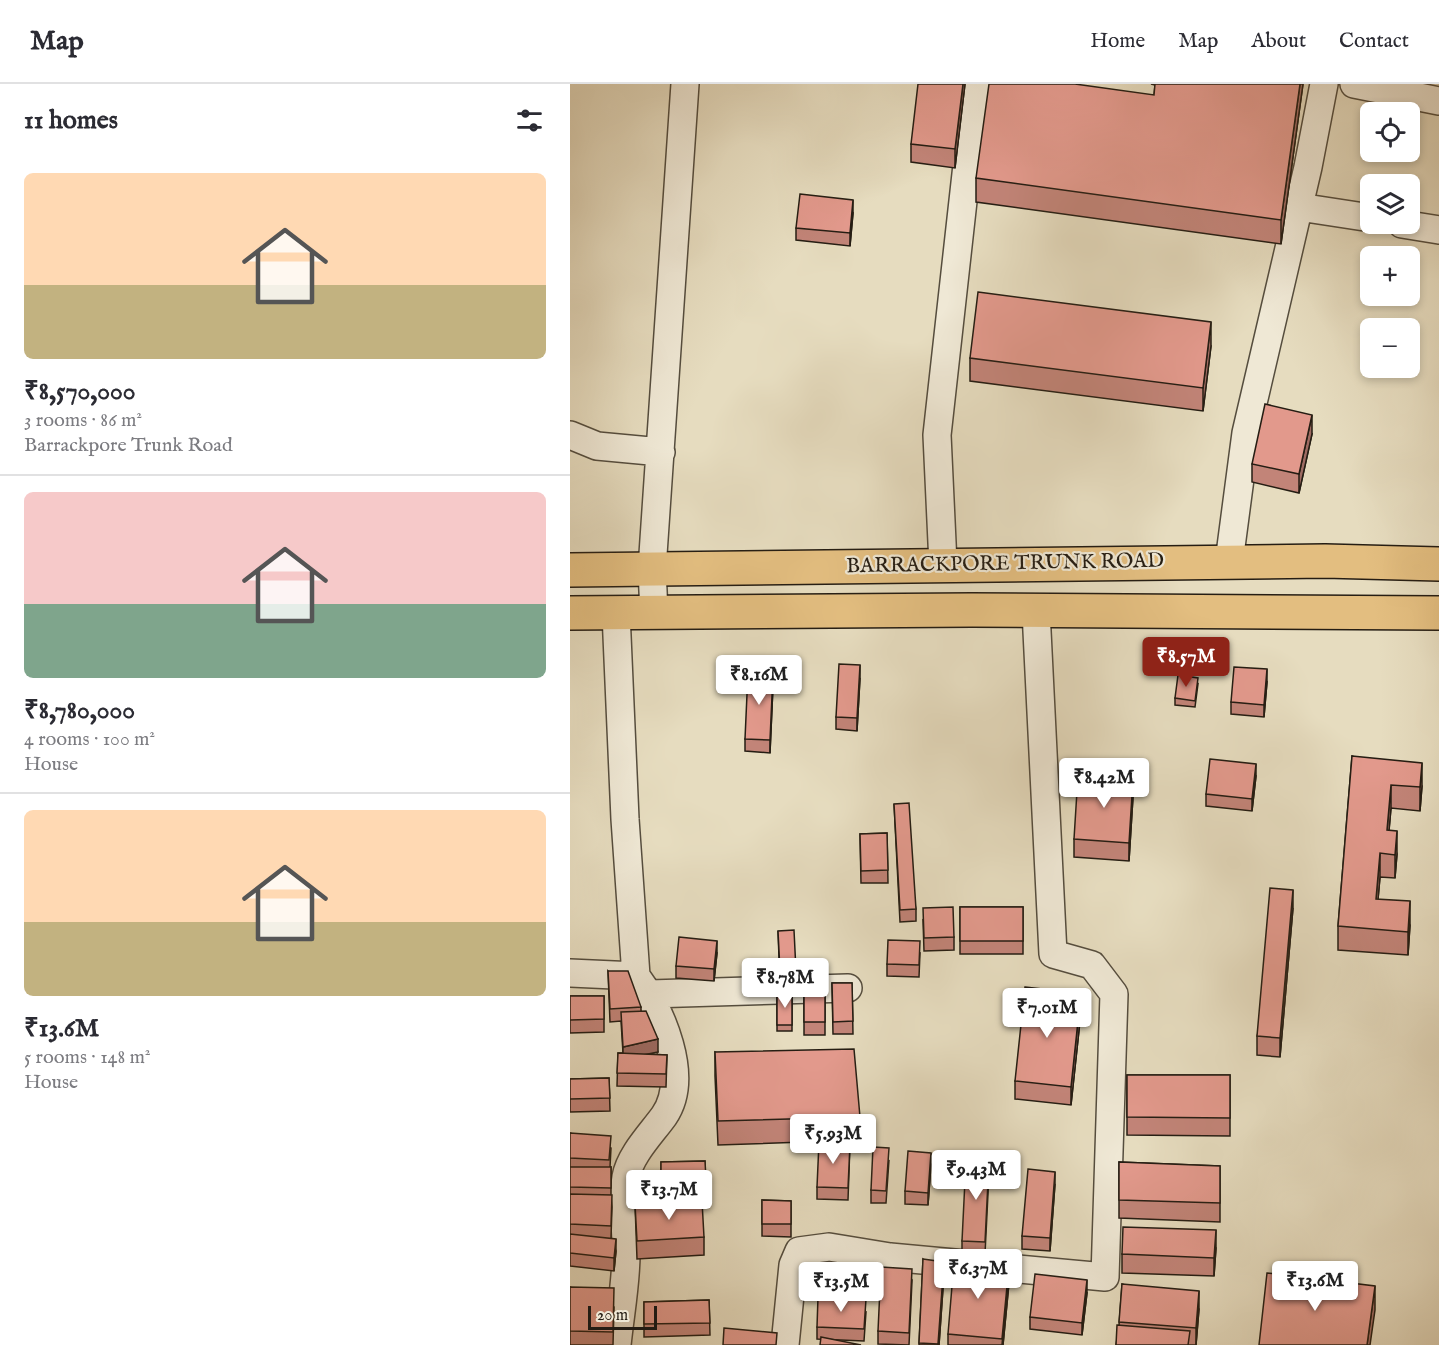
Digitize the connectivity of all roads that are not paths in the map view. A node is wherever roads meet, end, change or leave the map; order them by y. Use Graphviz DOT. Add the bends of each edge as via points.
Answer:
graph roads {
  1 [pos="686,84"];
  2 [pos="976,84"];
  3 [pos="1324,84"];
  4 [pos="1354,84"];
  5 [pos="1439,101"];
  6 [pos="1299,207"];
  7 [pos="1360,217"];
  8 [pos="1420,227"];
  9 [pos="1439,230"];
  10 [pos="570,435"];
  11 [pos="661,452"];
  12 [pos="1229,562"];
  13 [pos="1351,562"];
  14 [pos="943,564"];
  15 [pos="1439,564"];
  16 [pos="652,569"];
  17 [pos="570,570"];
  18 [pos="1036,611"];
  19 [pos="570,613"];
  20 [pos="616,613"];
  21 [pos="654,613"];
  22 [pos="1348,613"];
  23 [pos="1439,613"];
  24 [pos="570,973"];
  25 [pos="643,985"];
  26 [pos="848,988"];
  27 [pos="617,1345"];
  28 [pos="785,1345"];
  1 -- 11 [label="street"];
  2 -- 14 [label="street" via="937,435"];
  3 -- 6 [label="street"];
  4 -- 5 [label="street"];
  6 -- 7 [label="street"];
  6 -- 12 [label="street" via="1246,433"];
  8 -- 9 [label="street"];
  10 -- 11 [label="street" via="597,446"];
  11 -- 16 [label="street"];
  12 -- 13 [label="main road, BARRACKPORE TRUNK ROAD"];
  12 -- 14 [label="main road, BARRACKPORE TRUNK ROAD"];
  13 -- 15 [label="main road, BARRACKPORE TRUNK ROAD"];
  13 -- 22 [label="main road"];
  14 -- 16 [label="main road, BARRACKPORE TRUNK ROAD"];
  16 -- 17 [label="main road, BARRACKPORE TRUNK ROAD"];
  16 -- 21 [label="street"];
  18 -- 21 [label="main road"];
  18 -- 22 [label="main road"];
  18 -- 28 [label="street" via="1053,954 1092,964 1114,994 1105,1277 890,1257 830,1247 799,1251 793,1265"];
  19 -- 20 [label="main road"];
  20 -- 21 [label="main road"];
  20 -- 25 [label="street" via="625,819"];
  22 -- 23 [label="main road"];
  24 -- 25 [label="street"];
  25 -- 26 [label="street"];
  25 -- 27 [label="street" via="666,1030 675,1086 672,1102 626,1174 626,1254"];
}
